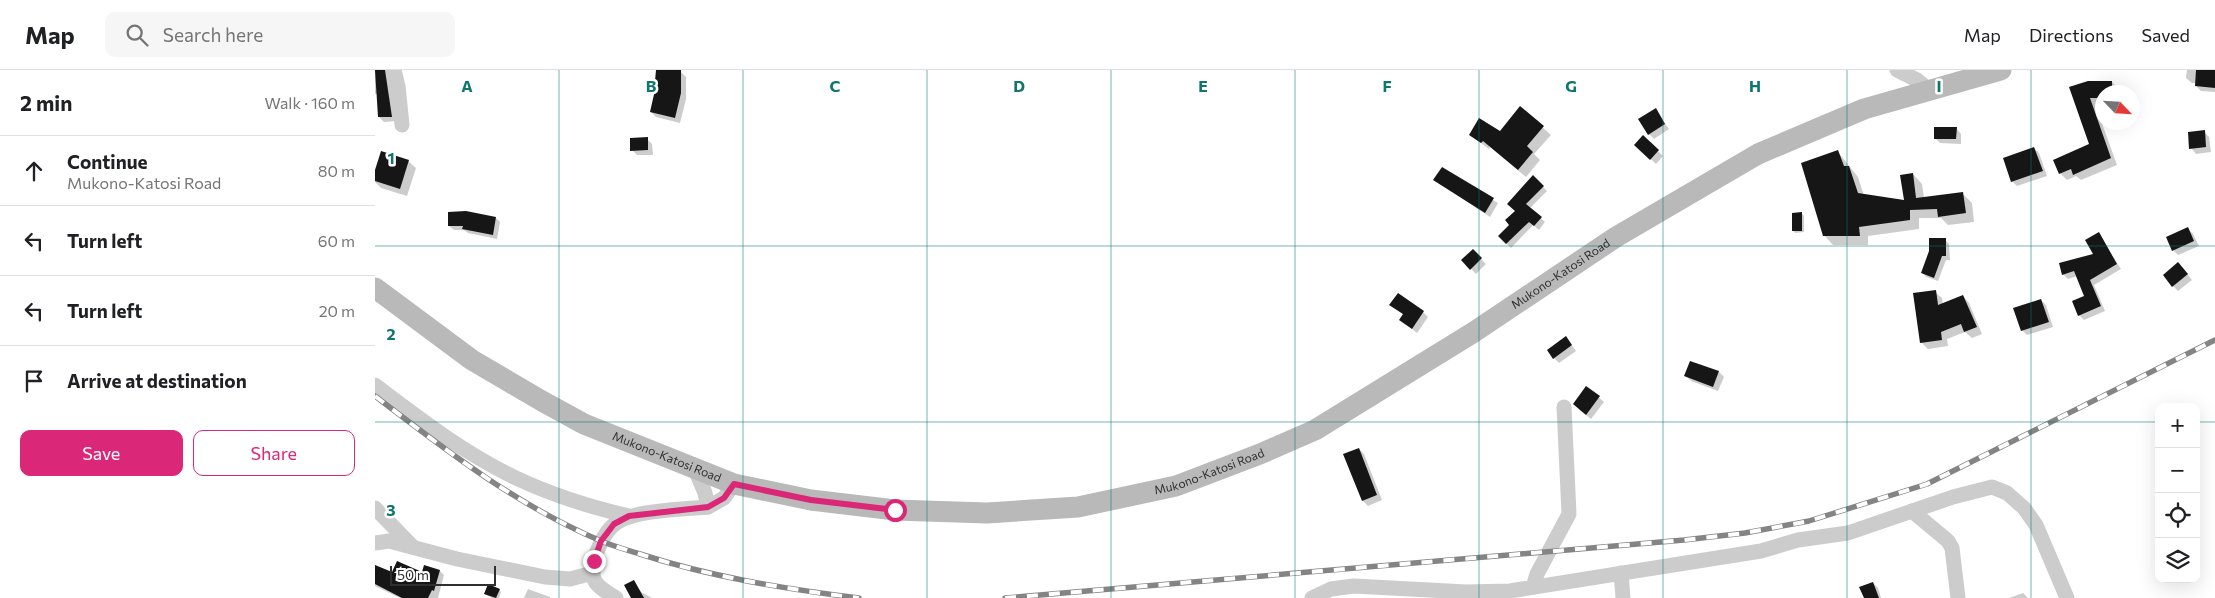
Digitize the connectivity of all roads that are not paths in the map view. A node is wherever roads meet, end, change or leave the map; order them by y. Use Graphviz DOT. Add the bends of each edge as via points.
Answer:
graph roads {
  1 [pos="394,70"];
  2 [pos="1897,70"];
  3 [pos="2001,70"];
  4 [pos="1929,90"];
  5 [pos="402,125"];
  6 [pos="375,288"];
  7 [pos="375,385"];
  8 [pos="1564,407"];
  9 [pos="695,469"];
  10 [pos="734,484"];
  11 [pos="708,507"];
  12 [pos="375,508"];
  13 [pos="1912,511"];
  14 [pos="629,516"];
  15 [pos="375,544"];
  16 [pos="414,548"];
  17 [pos="593,573"];
  18 [pos="1621,573"];
  19 [pos="1533,587"];
  20 [pos="1510,594"];
  21 [pos="616,598"];
  22 [pos="1312,598"];
  23 [pos="1623,598"];
  24 [pos="1958,598"];
  25 [pos="2067,598"];
  1 -- 5 [label="street"];
  2 -- 4 [label="street"];
  3 -- 4 [label="main road, Mukono-Katosi Road"];
  4 -- 10 [label="main road, Mukono-Katosi Road" via="1864,109 1758,154 1616,237 1474,332 1315,430 1176,486 1078,507 987,514 895,510 811,500"];
  6 -- 9 [label="main road, Mukono-Katosi Road" via="472,360 542,401 584,424"];
  7 -- 14 [label="street" via="472,455 516,478 571,500"];
  8 -- 19 [label="street" via="1569,514"];
  9 -- 10 [label="main road, Mukono-Katosi Road"];
  9 -- 11 [label="street"];
  10 -- 11 [label="street" via="724,498"];
  11 -- 14 [label="street"];
  12 -- 16 [label="street"];
  13 -- 18 [label="street" via="1848,533 1798,540 1761,551"];
  13 -- 24 [label="street" via="1952,548"];
  13 -- 25 [label="street" via="1953,496 1992,487 2007,493 2036,524"];
  14 -- 17 [label="street" via="614,524 601,541"];
  15 -- 16 [label="street" via="389,541"];
  16 -- 17 [label="street" via="545,577 570,579"];
  17 -- 21 [label="street" via="599,588"];
  18 -- 19 [label="street"];
  18 -- 23 [label="street"];
  19 -- 20 [label="street"];
  20 -- 22 [label="street" via="1354,586 1331,589"];
}
